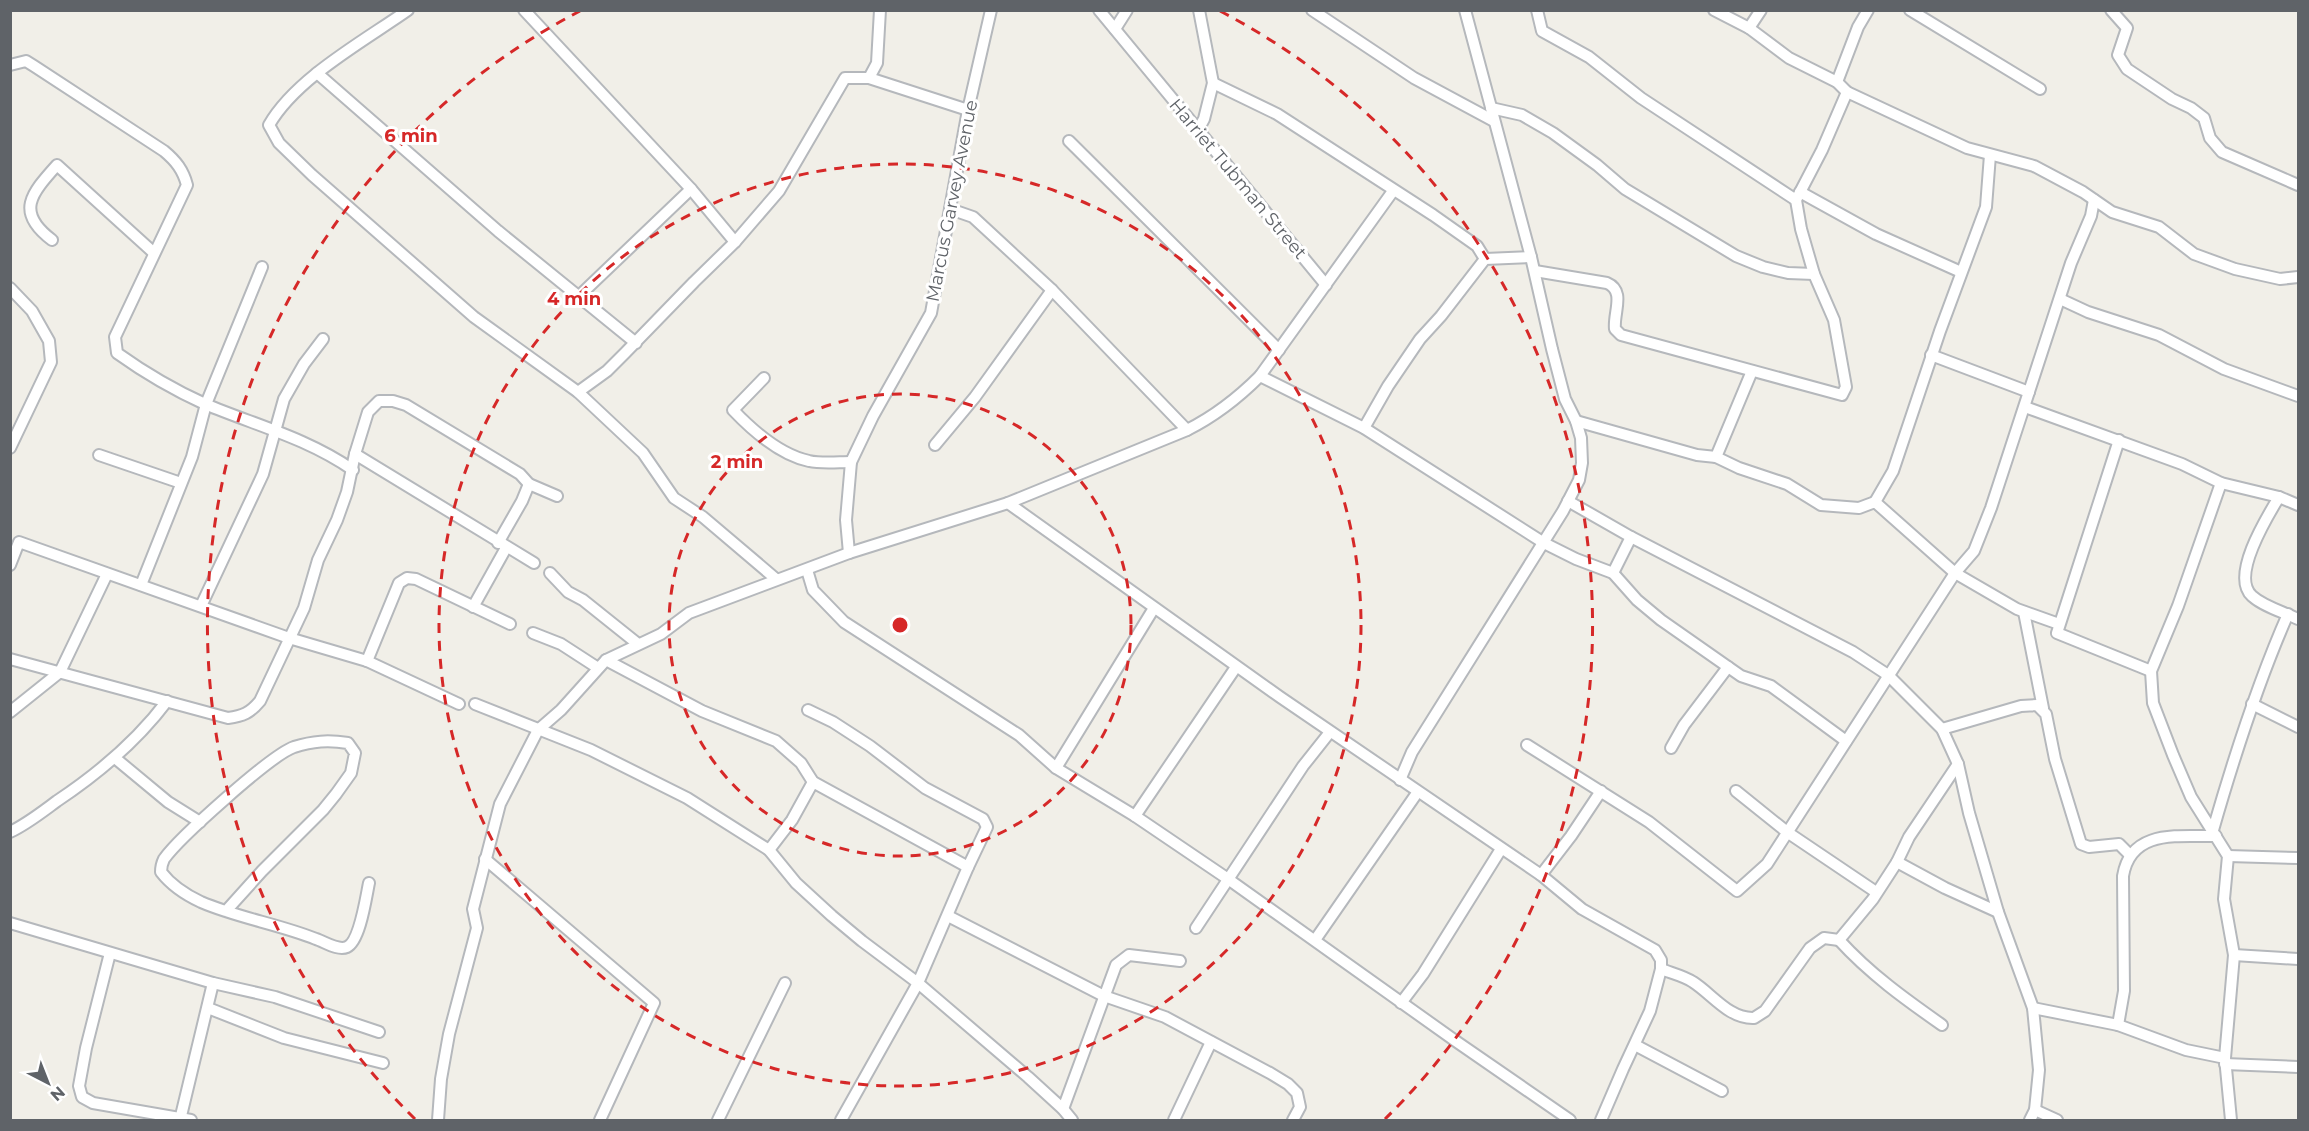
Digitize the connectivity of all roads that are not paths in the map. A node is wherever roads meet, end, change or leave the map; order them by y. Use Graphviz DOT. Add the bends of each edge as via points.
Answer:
graph roads {
  1 [pos="408,10"];
  2 [pos="524,10"];
  3 [pos="880,10"];
  4 [pos="992,10"];
  5 [pos="1100,10"];
  6 [pos="1127,10"];
  7 [pos="1199,10"];
  8 [pos="1312,10"];
  9 [pos="1465,10"];
  10 [pos="1537,10"];
  11 [pos="1714,10"];
  12 [pos="1761,10"];
  13 [pos="1868,10"];
  14 [pos="1910,10"];
  15 [pos="2111,10"];
  16 [pos="1749,28"];
  17 [pos="1114,29"];
  18 [pos="10,65"];
  19 [pos="317,73"];
  20 [pos="869,78"];
  21 [pos="1837,82"];
  22 [pos="1213,83"];
  23 [pos="2040,89"];
  24 [pos="1847,92"];
  25 [pos="1491,108"];
  26 [pos="968,110"];
  27 [pos="1494,121"];
  28 [pos="1197,130"];
  29 [pos="1070,141"];
  30 [pos="1990,155"];
  31 [pos="2298,183"];
  32 [pos="691,189"];
  33 [pos="1393,191"];
  34 [pos="1798,196"];
  35 [pos="2094,200"];
  36 [pos="950,208"];
  37 [pos="52,240"];
  38 [pos="735,243"];
  39 [pos="154,253"];
  40 [pos="1531,257"];
  41 [pos="1485,259"];
  42 [pos="262,267"];
  43 [pos="1535,271"];
  44 [pos="1961,272"];
  45 [pos="1814,274"];
  46 [pos="2298,276"];
  47 [pos="1326,285"];
  48 [pos="10,288"];
  49 [pos="1052,290"];
  50 [pos="578,297"];
  51 [pos="2060,299"];
  52 [pos="323,339"];
  53 [pos="636,343"];
  54 [pos="1279,350"];
  55 [pos="1931,355"];
  56 [pos="1752,371"];
  57 [pos="1260,376"];
  58 [pos="764,378"];
  59 [pos="578,392"];
  60 [pos="2029,392"];
  61 [pos="2298,396"];
  62 [pos="206,404"];
  63 [pos="2025,407"];
  64 [pos="1576,421"];
  65 [pos="1364,428"];
  66 [pos="276,430"];
  67 [pos="1187,430"];
  68 [pos="2119,440"];
  69 [pos="935,445"];
  70 [pos="10,448"];
  71 [pos="355,454"];
  72 [pos="99,455"];
  73 [pos="1716,457"];
  74 [pos="851,462"];
  75 [pos="352,470"];
  76 [pos="181,483"];
  77 [pos="2221,483"];
  78 [pos="529,484"];
  79 [pos="556,496"];
  80 [pos="2279,497"];
  81 [pos="1568,501"];
  82 [pos="1875,502"];
  83 [pos="1008,503"];
  84 [pos="2298,505"];
  85 [pos="1631,537"];
  86 [pos="1544,543"];
  87 [pos="502,545"];
  88 [pos="849,553"];
  89 [pos="534,563"];
  90 [pos="10,565"];
  91 [pos="807,570"];
  92 [pos="550,573"];
  93 [pos="1613,573"];
  94 [pos="1955,573"];
  95 [pos="107,574"];
  96 [pos="777,579"];
  97 [pos="141,585"];
  98 [pos="201,606"];
  99 [pos="473,607"];
  100 [pos="1154,608"];
  101 [pos="2024,612"];
  102 [pos="2293,616"];
  103 [pos="510,624"];
  104 [pos="2059,624"];
  105 [pos="533,633"];
  106 [pos="290,638"];
  107 [pos="638,644"];
  108 [pos="10,659"];
  109 [pos="367,661"];
  110 [pos="602,664"];
  111 [pos="1236,667"];
  112 [pos="1728,667"];
  113 [pos="2151,671"];
  114 [pos="60,672"];
  115 [pos="1888,675"];
  116 [pos="167,701"];
  117 [pos="459,704"];
  118 [pos="476,704"];
  119 [pos="2252,704"];
  120 [pos="2043,708"];
  121 [pos="808,710"];
  122 [pos="10,712"];
  123 [pos="2298,727"];
  124 [pos="1942,729"];
  125 [pos="538,730"];
  126 [pos="1330,732"];
  127 [pos="1846,741"];
  128 [pos="1527,745"];
  129 [pos="1671,748"];
  130 [pos="115,758"];
  131 [pos="1958,764"];
  132 [pos="1056,768"];
  133 [pos="1400,780"];
  134 [pos="813,782"];
  135 [pos="1736,791"];
  136 [pos="1417,792"];
  137 [pos="1601,792"];
  138 [pos="1135,816"];
  139 [pos="200,822"];
  140 [pos="10,832"];
  141 [pos="1787,832"];
  142 [pos="2214,833"];
  143 [pos="1501,849"];
  144 [pos="769,850"];
  145 [pos="2130,855"];
  146 [pos="2228,856"];
  147 [pos="2298,858"];
  148 [pos="485,859"];
  149 [pos="1897,862"];
  150 [pos="968,867"];
  151 [pos="1541,875"];
  152 [pos="1228,879"];
  153 [pos="369,883"];
  154 [pos="1876,892"];
  155 [pos="226,911"];
  156 [pos="1998,912"];
  157 [pos="948,916"];
  158 [pos="10,924"];
  159 [pos="1196,928"];
  160 [pos="1316,940"];
  161 [pos="1839,940"];
  162 [pos="110,953"];
  163 [pos="2234,955"];
  164 [pos="2298,959"];
  165 [pos="1180,961"];
  166 [pos="1661,969"];
  167 [pos="213,983"];
  168 [pos="785,983"];
  169 [pos="918,983"];
  170 [pos="1104,996"];
  171 [pos="1401,1003"];
  172 [pos="208,1008"];
  173 [pos="2033,1008"];
  174 [pos="1942,1025"];
  175 [pos="2118,1025"];
  176 [pos="379,1032"];
  177 [pos="1211,1042"];
  178 [pos="1635,1045"];
  179 [pos="2225,1061"];
  180 [pos="382,1063"];
  181 [pos="2298,1067"];
  182 [pos="1722,1091"];
  183 [pos="1063,1108"];
  184 [pos="2032,1115"];
  185 [pos="184,1120"];
  186 [pos="438,1120"];
  187 [pos="600,1120"];
  188 [pos="718,1120"];
  189 [pos="841,1120"];
  190 [pos="1072,1120"];
  191 [pos="1174,1120"];
  192 [pos="1293,1120"];
  193 [pos="1570,1120"];
  194 [pos="1601,1120"];
  195 [pos="2057,1120"];
  196 [pos="2231,1120"];
  1 -- 19 [label="street"];
  2 -- 32 [label="street"];
  3 -- 20 [label="street" via="877,63"];
  4 -- 26 [label="street, Marcus Garvey Avenue"];
  5 -- 17 [label="street, Harriet Tubman Street"];
  6 -- 17 [label="street"];
  7 -- 22 [label="street"];
  8 -- 27 [label="street" via="1413,78"];
  9 -- 25 [label="street"];
  10 -- 34 [label="street" via="1542,31 1589,57 1641,98"];
  11 -- 16 [label="street"];
  12 -- 16 [label="street"];
  13 -- 21 [label="street"];
  14 -- 23 [label="street"];
  15 -- 31 [label="street" via="2127,28 2118,55 2127,69 2204,118 2210,138 2222,152"];
  16 -- 21 [label="street" via="1789,58"];
  17 -- 28 [label="street, Harriet Tubman Street"];
  18 -- 39 [label="street" via="26,61 176,161 187,185"];
  19 -- 50 [label="street"];
  19 -- 59 [label="street" via="279,107 269,124 279,143 474,317"];
  20 -- 26 [label="street"];
  20 -- 38 [label="street" via="845,78 779,191"];
  21 -- 24 [label="street"];
  22 -- 28 [label="street" via="1204,119"];
  22 -- 33 [label="street" via="1277,114"];
  24 -- 30 [label="street" via="1937,135"];
  24 -- 34 [label="street"];
  25 -- 27 [label="street"];
  25 -- 45 [label="street" via="1522,115 1597,165 1624,189 1736,256 1779,271"];
  26 -- 36 [label="street, Marcus Garvey Avenue"];
  27 -- 40 [label="street"];
  28 -- 47 [label="street, Harriet Tubman Street"];
  29 -- 54 [label="street"];
  30 -- 35 [label="street" via="2034,166"];
  30 -- 44 [label="street" via="1986,207"];
  32 -- 38 [label="street"];
  32 -- 50 [label="street"];
  33 -- 41 [label="street" via="1477,246"];
  33 -- 47 [label="street"];
  34 -- 44 [label="street"];
  34 -- 45 [label="street" via="1801,229"];
  35 -- 46 [label="street" via="2112,212 2159,227 2204,258 2280,279"];
  35 -- 51 [label="street"];
  36 -- 49 [label="street" via="973,218"];
  36 -- 74 [label="street, Marcus Garvey Avenue" via="931,313"];
  37 -- 39 [label="street" via="38,229 30,215 31,199 57,165"];
  38 -- 53 [label="street"];
  39 -- 62 [label="street" via="115,337 117,353 150,376"];
  40 -- 41 [label="street"];
  40 -- 43 [label="street"];
  41 -- 65 [label="street" via="1420,339"];
  42 -- 62 [label="street"];
  43 -- 56 [label="street" via="1614,286 1619,295 1615,329 1621,335"];
  43 -- 64 [label="street" via="1565,399"];
  44 -- 55 [label="street"];
  45 -- 56 [label="street" via="1834,320 1846,387 1842,395"];
  47 -- 54 [label="street"];
  48 -- 70 [label="street" via="32,311 49,341 51,362"];
  49 -- 67 [label="street"];
  49 -- 69 [label="street" via="975,397"];
  50 -- 53 [label="street"];
  51 -- 60 [label="street"];
  51 -- 61 [label="street" via="2159,335 2224,369"];
  52 -- 66 [label="street" via="284,399"];
  53 -- 59 [label="street"];
  54 -- 57 [label="street"];
  55 -- 60 [label="street"];
  55 -- 82 [label="street" via="1893,471"];
  56 -- 73 [label="street"];
  57 -- 65 [label="street"];
  57 -- 67 [label="street" via="1241,396"];
  58 -- 74 [label="street" via="733,410 751,430 782,450 809,461"];
  59 -- 96 [label="street" via="643,453 674,498"];
  60 -- 63 [label="street"];
  62 -- 66 [label="street"];
  62 -- 76 [label="street"];
  63 -- 68 [label="street"];
  63 -- 94 [label="street" via="1974,551"];
  64 -- 73 [label="street"];
  64 -- 81 [label="street" via="1582,464"];
  65 -- 86 [label="street"];
  66 -- 75 [label="street" via="331,455"];
  66 -- 98 [label="street" via="263,474"];
  67 -- 83 [label="street"];
  68 -- 77 [label="street"];
  68 -- 104 [label="street"];
  71 -- 75 [label="street"];
  71 -- 78 [label="street" via="368,412 379,401 393,400 520,474"];
  71 -- 87 [label="street"];
  72 -- 76 [label="street"];
  73 -- 82 [label="street" via="1787,484 1821,505 1859,508"];
  74 -- 88 [label="street, Marcus Garvey Avenue" via="846,520"];
  75 -- 106 [label="street" via="337,520"];
  76 -- 97 [label="street"];
  77 -- 80 [label="street"];
  77 -- 113 [label="street"];
  78 -- 79 [label="street"];
  78 -- 87 [label="street"];
  80 -- 84 [label="street"];
  80 -- 102 [label="street" via="2251,552 2245,588 2252,597"];
  81 -- 85 [label="street"];
  81 -- 86 [label="street"];
  82 -- 94 [label="street"];
  83 -- 88 [label="street"];
  83 -- 100 [label="street"];
  85 -- 93 [label="street"];
  85 -- 115 [label="street" via="1853,652"];
  86 -- 93 [label="street"];
  86 -- 133 [label="street" via="1412,752"];
  87 -- 89 [label="street"];
  87 -- 99 [label="street"];
  88 -- 91 [label="street"];
  90 -- 95 [label="street" via="19,542"];
  91 -- 96 [label="street"];
  91 -- 132 [label="street" via="813,590 844,622 1019,735"];
  92 -- 107 [label="street" via="568,592"];
  93 -- 112 [label="street" via="1661,620"];
  94 -- 101 [label="street"];
  94 -- 115 [label="street"];
  95 -- 97 [label="street"];
  95 -- 114 [label="street"];
  96 -- 107 [label="street" via="689,613 661,634"];
  97 -- 98 [label="street"];
  98 -- 106 [label="street"];
  99 -- 103 [label="street"];
  99 -- 109 [label="street" via="407,578 399,583"];
  100 -- 111 [label="street"];
  100 -- 132 [label="street"];
  101 -- 104 [label="street"];
  101 -- 120 [label="street"];
  102 -- 119 [label="street" via="2265,667"];
  104 -- 113 [label="street" via="2059,636"];
  105 -- 110 [label="street"];
  106 -- 109 [label="street"];
  106 -- 116 [label="street" via="260,701 242,717 228,718"];
  107 -- 110 [label="street"];
  108 -- 114 [label="street"];
  109 -- 117 [label="street"];
  110 -- 125 [label="street"];
  110 -- 134 [label="street" via="776,741 801,764"];
  111 -- 126 [label="street"];
  111 -- 138 [label="street"];
  112 -- 127 [label="street" via="1771,686"];
  112 -- 129 [label="street"];
  113 -- 142 [label="street" via="2157,714 2191,797"];
  114 -- 116 [label="street"];
  114 -- 122 [label="street"];
  115 -- 124 [label="street"];
  115 -- 127 [label="street"];
  116 -- 130 [label="street"];
  118 -- 125 [label="street"];
  119 -- 123 [label="street"];
  119 -- 142 [label="street"];
  120 -- 124 [label="street" via="2021,706"];
  120 -- 145 [label="street" via="2081,844 2119,844"];
  121 -- 150 [label="street" via="870,746 925,788 983,819 987,827"];
  124 -- 131 [label="street"];
  125 -- 144 [label="street" via="591,750 687,798"];
  125 -- 148 [label="street" via="500,804"];
  126 -- 133 [label="street"];
  126 -- 152 [label="street"];
  127 -- 141 [label="street"];
  128 -- 137 [label="street"];
  130 -- 139 [label="street" via="153,791"];
  130 -- 140 [label="street" via="80,787"];
  131 -- 149 [label="street" via="1909,837"];
  131 -- 156 [label="street"];
  132 -- 138 [label="street"];
  133 -- 136 [label="street"];
  134 -- 144 [label="street" via="792,820"];
  134 -- 150 [label="street"];
  135 -- 141 [label="street"];
  136 -- 143 [label="street"];
  136 -- 160 [label="street"];
  137 -- 141 [label="street" via="1649,822 1737,891 1767,864"];
  137 -- 151 [label="street"];
  138 -- 152 [label="street"];
  139 -- 155 [label="street" via="164,859 161,872 178,889"];
  139 -- 155 [label="street" via="267,764 292,748 326,739 348,743 355,753 351,773 323,810"];
  141 -- 154 [label="street"];
  142 -- 145 [label="street" via="2153,839"];
  142 -- 146 [label="street"];
  143 -- 151 [label="street"];
  143 -- 171 [label="street"];
  144 -- 169 [label="street" via="796,883 832,916"];
  145 -- 175 [label="street" via="2123,876 2124,991"];
  146 -- 147 [label="street"];
  146 -- 163 [label="street" via="2224,899"];
  148 -- 186 [label="street" via="473,909 477,928 449,1034"];
  148 -- 187 [label="street" via="654,1004"];
  149 -- 154 [label="street"];
  149 -- 156 [label="street"];
  150 -- 157 [label="street"];
  151 -- 166 [label="street" via="1582,909 1648,944 1661,960"];
  152 -- 159 [label="street"];
  152 -- 160 [label="street"];
  153 -- 155 [label="street" via="356,938 341,949"];
  154 -- 161 [label="street"];
  156 -- 173 [label="street"];
  157 -- 169 [label="street"];
  157 -- 170 [label="street"];
  158 -- 162 [label="street"];
  160 -- 171 [label="street"];
  161 -- 166 [label="street" via="1824,938 1815,943 1765,1011 1754,1018 1740,1016 1693,981"];
  161 -- 174 [label="street" via="1885,985"];
  162 -- 167 [label="street"];
  162 -- 185 [label="street" via="86,1048 79,1086 82,1097 93,1103"];
  163 -- 164 [label="street"];
  163 -- 179 [label="street"];
  165 -- 170 [label="street" via="1129,954 1116,965"];
  166 -- 178 [label="street" via="1650,1011"];
  167 -- 172 [label="street"];
  167 -- 176 [label="street" via="275,997"];
  168 -- 188 [label="street"];
  169 -- 183 [label="street"];
  169 -- 189 [label="street"];
  170 -- 177 [label="street" via="1165,1017"];
  170 -- 183 [label="street"];
  171 -- 193 [label="street"];
  172 -- 180 [label="street" via="284,1038"];
  172 -- 185 [label="street"];
  173 -- 175 [label="street"];
  173 -- 184 [label="street" via="2039,1070"];
  175 -- 179 [label="street"];
  177 -- 191 [label="street"];
  177 -- 192 [label="street" via="1288,1084 1300,1107"];
  178 -- 182 [label="street"];
  178 -- 194 [label="street"];
  179 -- 181 [label="street"];
  179 -- 196 [label="street"];
  183 -- 190 [label="street"];
  184 -- 195 [label="street"];
}
